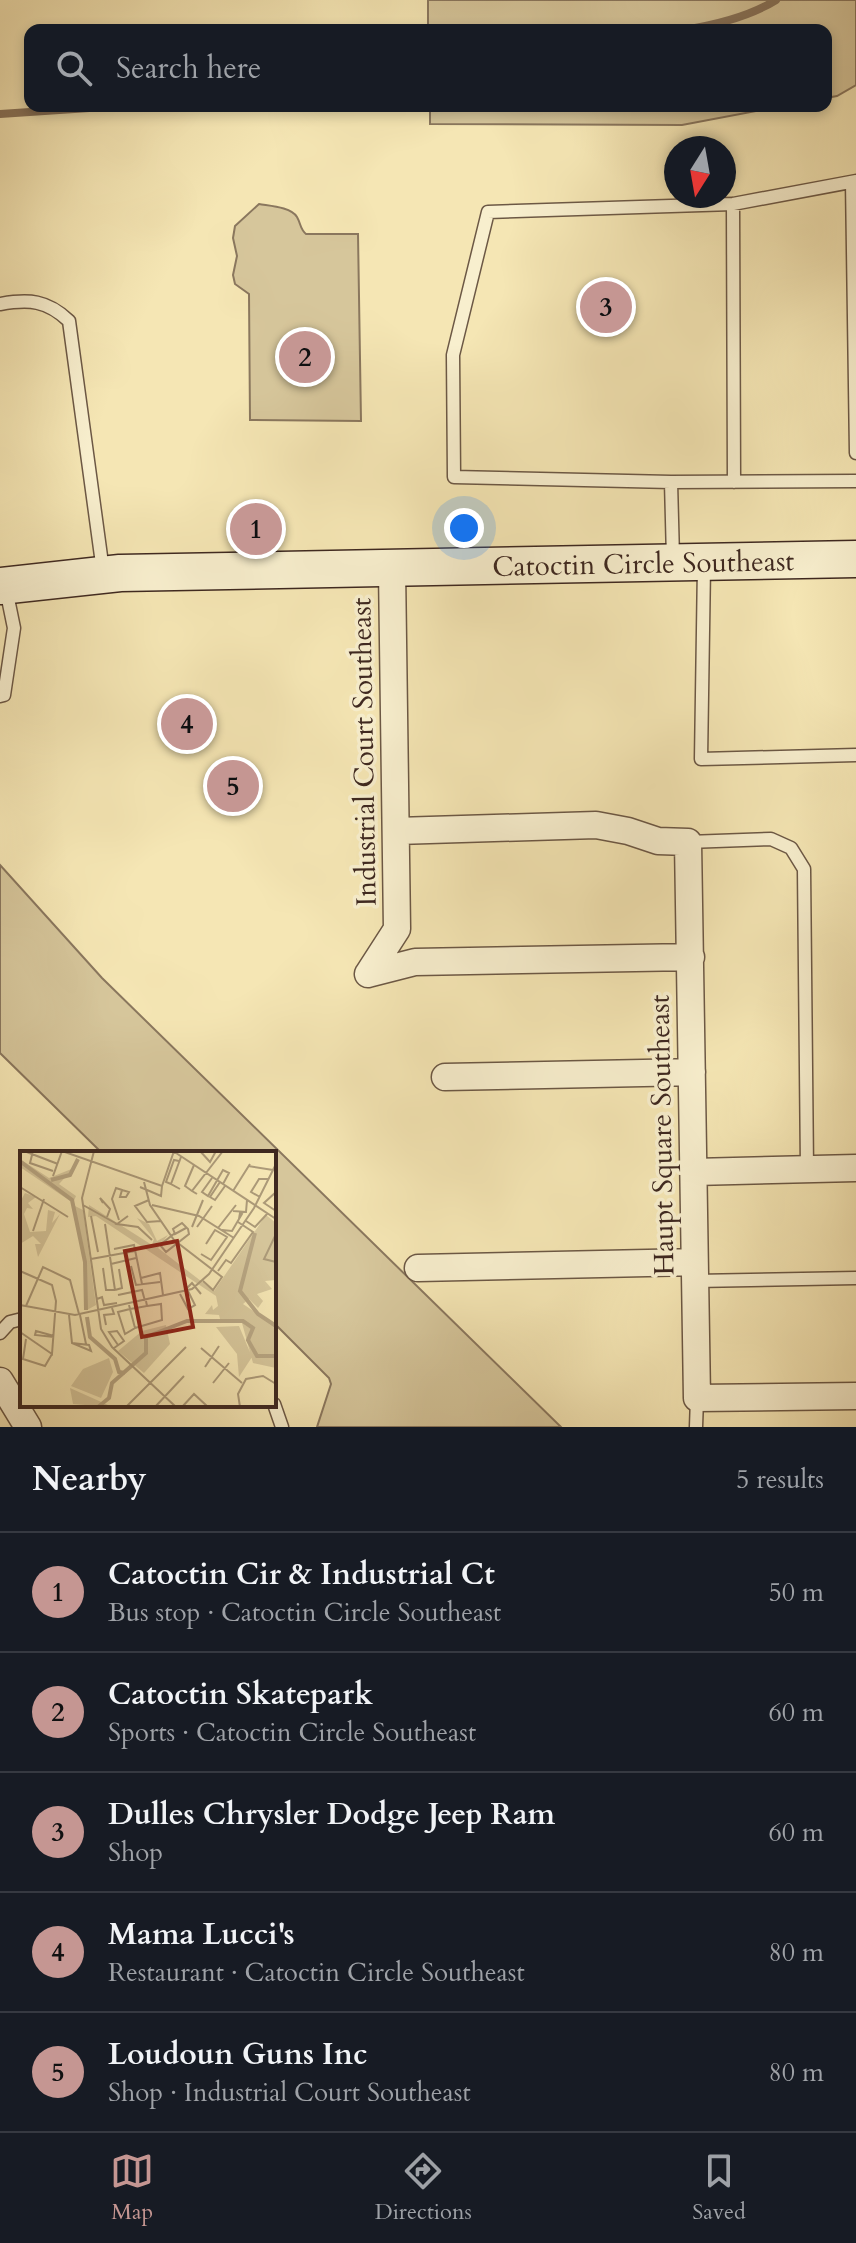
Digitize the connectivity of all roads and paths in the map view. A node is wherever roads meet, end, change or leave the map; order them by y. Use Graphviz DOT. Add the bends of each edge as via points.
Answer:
graph roads {
  1 [pos="854,181"];
  2 [pos="736,203"];
  3 [pos="664,206"];
  4 [pos="733,208"];
  5 [pos="0,304"];
  6 [pos="856,453"];
  7 [pos="856,481"];
  8 [pos="671,482"];
  9 [pos="734,482"];
  10 [pos="856,559"];
  11 [pos="688,563"];
  12 [pos="392,569"];
  13 [pos="104,574"];
  14 [pos="3,586"];
  15 [pos="0,696"];
  16 [pos="856,755"];
  17 [pos="397,831"];
  18 [pos="688,842"];
  19 [pos="691,957"];
  20 [pos="692,1072"];
  21 [pos="445,1077"];
  22 [pos="856,1168"];
  23 [pos="807,1169"];
  24 [pos="694,1172"];
  25 [pos="418,1268"];
  26 [pos="694,1272"];
  27 [pos="856,1278"];
  28 [pos="20,1320"];
  29 [pos="0,1333"];
  30 [pos="0,1381"];
  31 [pos="856,1396"];
  32 [pos="697,1398"];
  33 [pos="275,1407"];
  34 [pos="28,1427"];
  35 [pos="282,1427"];
  36 [pos="696,1427"];
  1 -- 2 [label="lane"];
  1 -- 6 [label="lane"];
  3 -- 8 [label="lane" via="488,212 453,355 454,477"];
  4 -- 9 [label="lane"];
  5 -- 13 [label="lane" via="42,302 69,321"];
  7 -- 9 [label="lane"];
  8 -- 9 [label="lane"];
  8 -- 11 [label="lane"];
  10 -- 11 [label="main road, Catoctin Circle Southeast"];
  11 -- 12 [label="main road, Catoctin Circle Southeast"];
  11 -- 16 [label="lane" via="701,759"];
  12 -- 13 [label="main road, Catoctin Circle Southeast"];
  12 -- 17 [label="street, Industrial Court Southeast"];
  13 -- 14 [label="main road, Catoctin Circle Southeast"];
  14 -- 15 [label="lane" via="14,628"];
  17 -- 18 [label="street" via="596,825 658,841"];
  17 -- 19 [label="street, Industrial Court Southeast" via="397,929 368,974 415,962"];
  18 -- 19 [label="street, Haupt Square Southeast"];
  18 -- 23 [label="lane" via="771,839 791,848 804,869"];
  19 -- 20 [label="street, Haupt Square Southeast"];
  20 -- 21 [label="street"];
  20 -- 24 [label="street, Haupt Square Southeast"];
  22 -- 23 [label="street"];
  23 -- 24 [label="street"];
  24 -- 26 [label="street, Haupt Square Southeast"];
  25 -- 26 [label="street"];
  26 -- 27 [label="lane"];
  26 -- 32 [label="street, Haupt Square Southeast"];
  28 -- 29 [label="lane"];
  30 -- 34 [label="street"];
  31 -- 32 [label="street"];
  32 -- 36 [label="lane, Haupt Square Southeast"];
  33 -- 35 [label="lane"];
}
